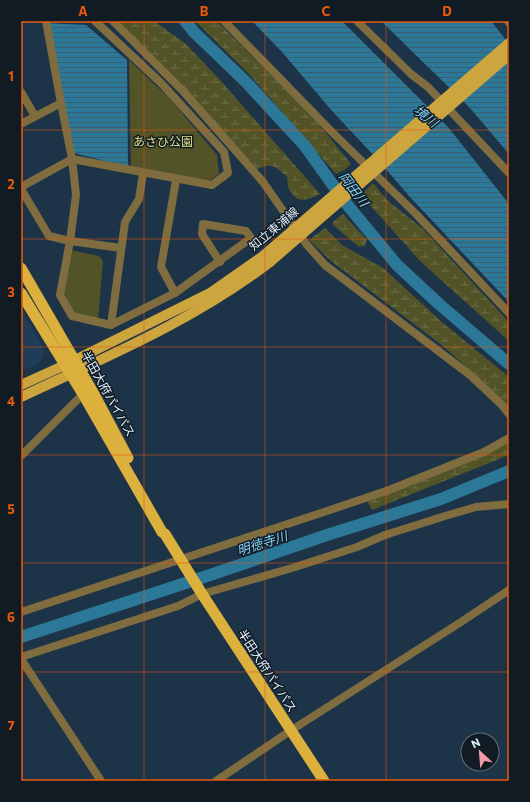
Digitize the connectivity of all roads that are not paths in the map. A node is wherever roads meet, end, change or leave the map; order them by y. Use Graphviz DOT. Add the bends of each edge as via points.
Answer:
graph roads {
  1 [pos="46,21"];
  2 [pos="95,21"];
  3 [pos="112,21"];
  4 [pos="224,21"];
  5 [pos="357,21"];
  6 [pos="509,43"];
  7 [pos="509,55"];
  8 [pos="21,92"];
  9 [pos="61,103"];
  10 [pos="35,116"];
  11 [pos="21,124"];
  12 [pos="72,159"];
  13 [pos="142,173"];
  14 [pos="509,173"];
  15 [pos="176,180"];
  16 [pos="21,188"];
  17 [pos="70,241"];
  18 [pos="121,248"];
  19 [pos="267,259"];
  20 [pos="220,262"];
  21 [pos="21,268"];
  22 [pos="21,293"];
  23 [pos="175,293"];
  24 [pos="509,314"];
  25 [pos="111,325"];
  26 [pos="72,367"];
  27 [pos="21,385"];
  28 [pos="83,394"];
  29 [pos="21,397"];
  30 [pos="509,414"];
  31 [pos="509,438"];
  32 [pos="21,456"];
  33 [pos="509,504"];
  34 [pos="165,534"];
  35 [pos="183,564"];
  36 [pos="509,590"];
  37 [pos="200,591"];
  38 [pos="21,612"];
  39 [pos="21,658"];
  40 [pos="290,731"];
  41 [pos="101,781"];
  42 [pos="216,781"];
  43 [pos="324,781"];
  1 -- 9 [label="street"];
  2 -- 15 [label="street" via="161,83 224,152 228,173 212,186"];
  3 -- 30 [label="street" via="184,91 263,182 307,245 325,265 470,375"];
  4 -- 24 [label="street" via="417,215"];
  5 -- 14 [label="street" via="411,74 428,87"];
  6 -- 19 [label="main road, 知立東浦線, bridge"];
  7 -- 19 [label="main road, 知立東浦線, bridge"];
  8 -- 10 [label="street"];
  9 -- 10 [label="street"];
  9 -- 12 [label="street"];
  10 -- 11 [label="street"];
  12 -- 13 [label="street"];
  12 -- 16 [label="street"];
  12 -- 17 [label="street" via="76,195"];
  13 -- 15 [label="street"];
  13 -- 18 [label="street" via="139,199 125,222"];
  15 -- 23 [label="street" via="161,268"];
  16 -- 17 [label="street" via="49,236"];
  17 -- 18 [label="street"];
  17 -- 25 [label="street" via="60,295 72,316"];
  18 -- 25 [label="street"];
  19 -- 26 [label="main road, 知立東浦線" via="210,293"];
  20 -- 20 [label="street" via="202,234 204,224 246,231 251,238"];
  20 -- 23 [label="street"];
  21 -- 26 [label="highway, 半田大府パイパス"];
  22 -- 26 [label="highway, 半田大府パイパス"];
  23 -- 25 [label="street"];
  26 -- 27 [label="main road, 知立東浦線"];
  26 -- 28 [label="highway, 半田大府パイパス"];
  26 -- 29 [label="main road, 知立東浦線"];
  26 -- 34 [label="highway, 半田大府パイパス" via="166,529"];
  28 -- 32 [label="street"];
  28 -- 34 [label="highway, 半田大府パイパス"];
  31 -- 35 [label="street" via="484,452 389,490"];
  33 -- 37 [label="street" via="476,508 445,516 292,568"];
  34 -- 35 [label="highway, 半田大府パイパス"];
  35 -- 37 [label="highway, 半田大府パイパス"];
  35 -- 38 [label="street"];
  36 -- 40 [label="street"];
  37 -- 39 [label="street" via="178,606"];
  37 -- 40 [label="highway, 半田大府パイパス"];
  39 -- 41 [label="street"];
  40 -- 42 [label="street"];
  40 -- 43 [label="highway, 半田大府パイパス"];
}
